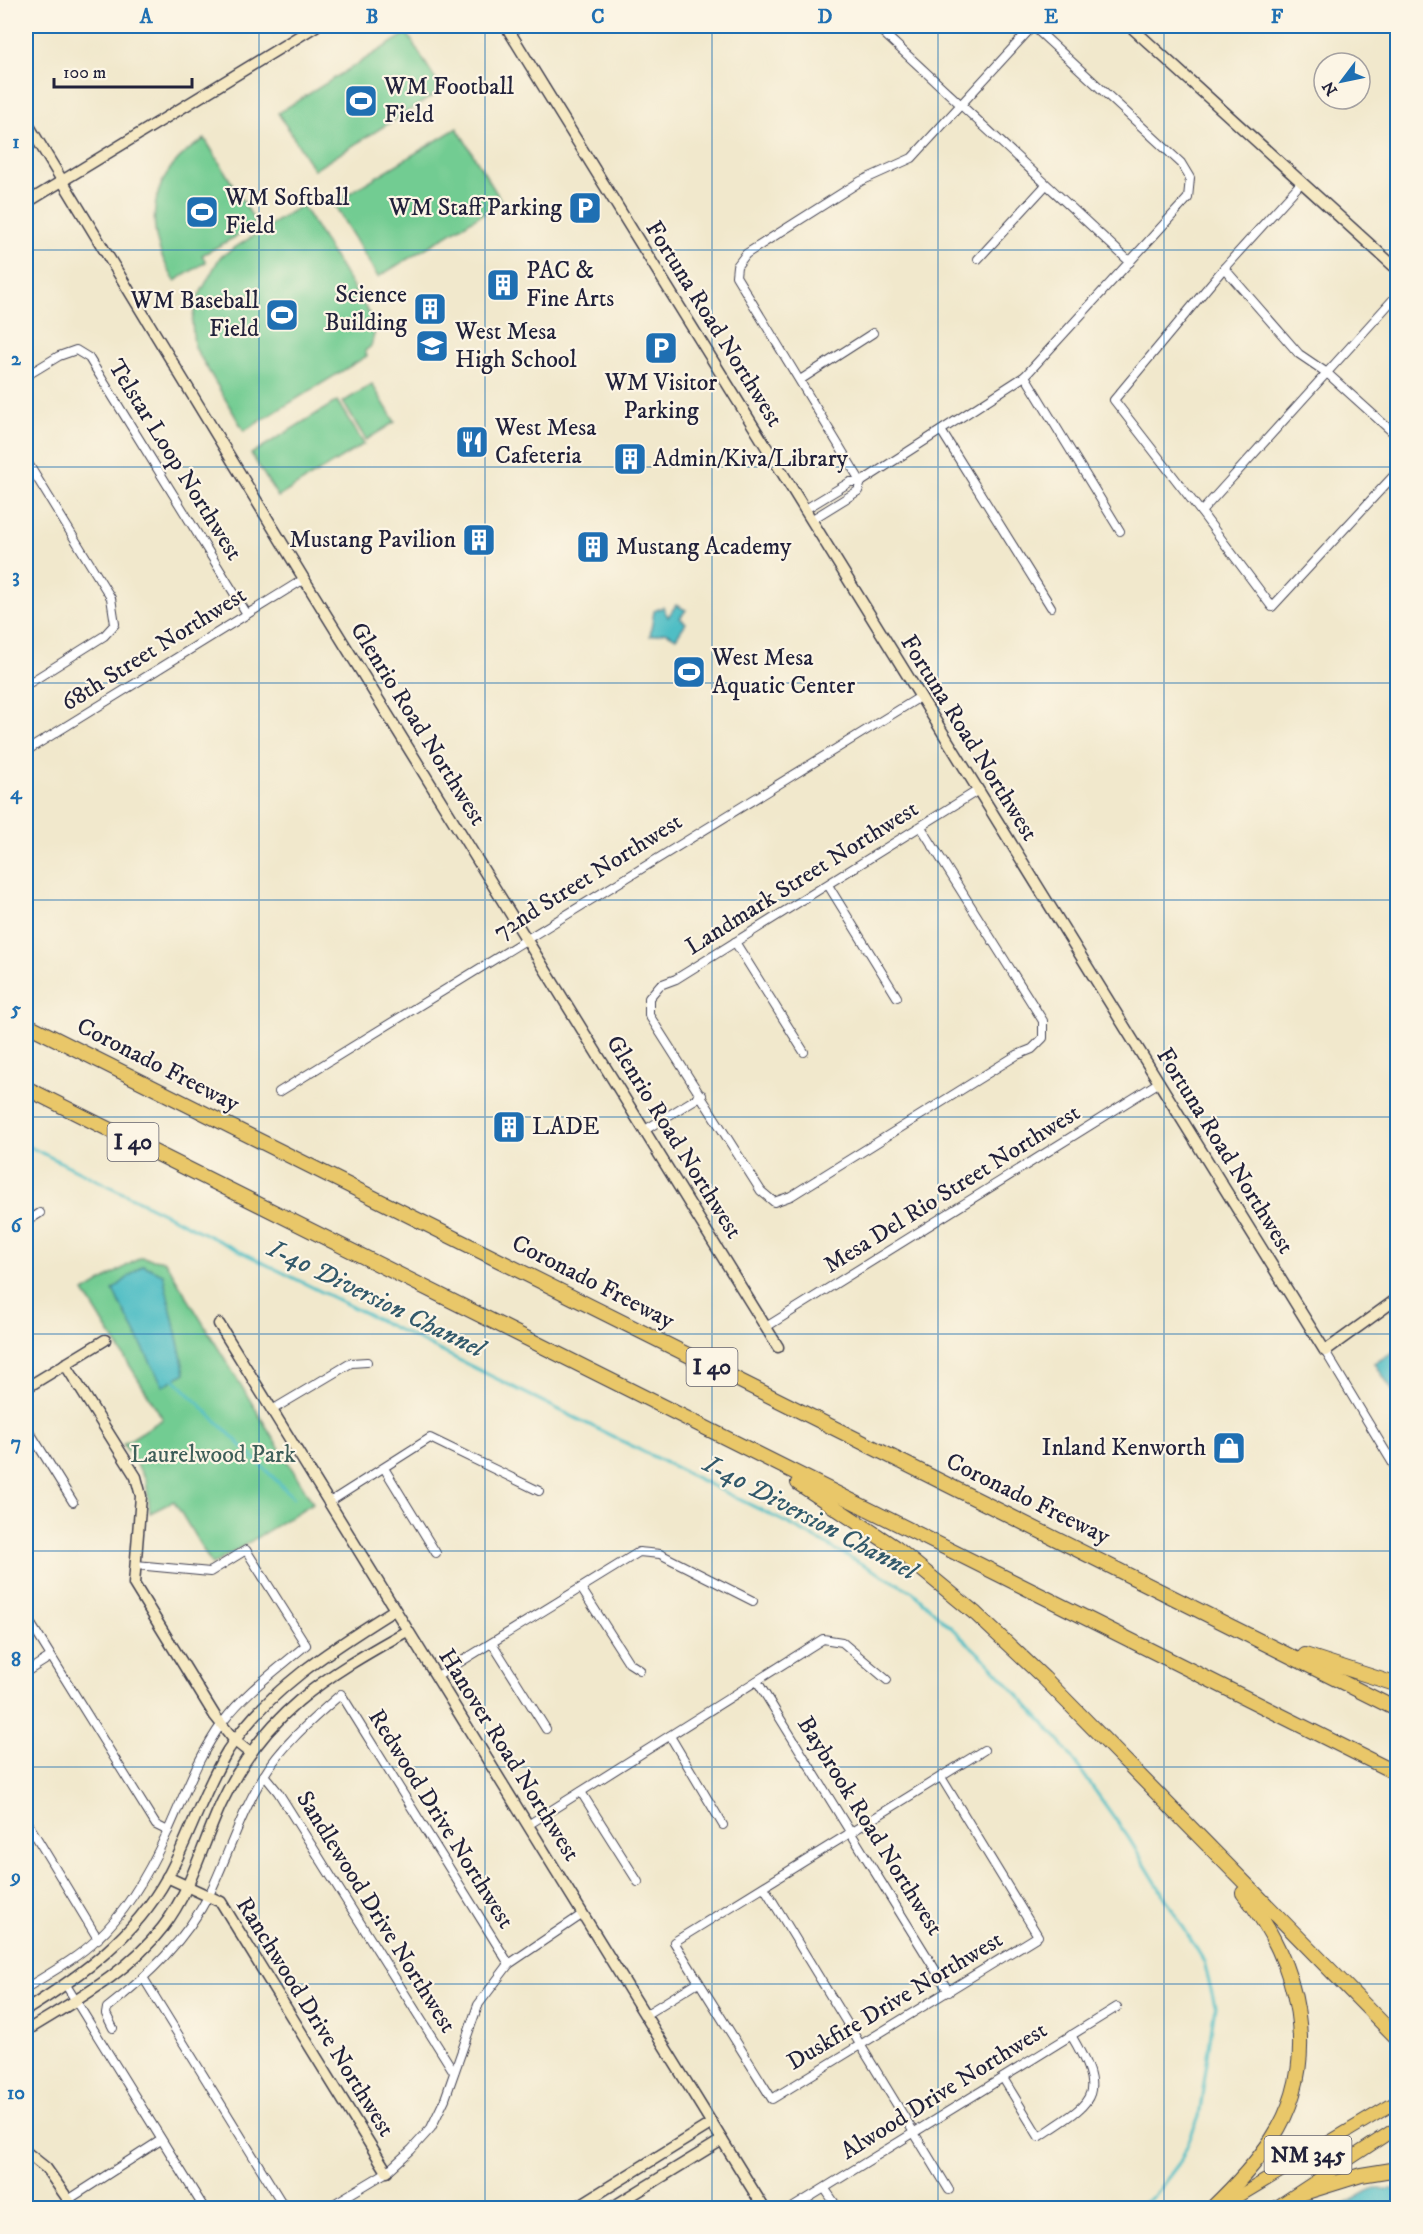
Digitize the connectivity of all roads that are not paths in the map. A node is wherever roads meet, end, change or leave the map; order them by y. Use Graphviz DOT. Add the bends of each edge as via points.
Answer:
graph roads {
  1 [pos="316,26"];
  2 [pos="506,26"];
  3 [pos="876,26"];
  4 [pos="1033,26"];
  5 [pos="1130,26"];
  6 [pos="961,105"];
  7 [pos="26,121"];
  8 [pos="63,181"];
  9 [pos="1301,183"];
  10 [pos="1046,185"];
  11 [pos="26,203"];
  12 [pos="978,259"];
  13 [pos="1130,261"];
  14 [pos="1224,268"];
  15 [pos="1398,270"];
  16 [pos="1398,294"];
  17 [pos="873,333"];
  18 [pos="1327,373"];
  19 [pos="26,376"];
  20 [pos="1025,376"];
  21 [pos="800,380"];
  22 [pos="942,432"];
  23 [pos="1398,437"];
  24 [pos="26,460"];
  25 [pos="1398,471"];
  26 [pos="861,482"];
  27 [pos="804,510"];
  28 [pos="1201,512"];
  29 [pos="811,520"];
  30 [pos="1120,531"];
  31 [pos="304,579"];
  32 [pos="1052,607"];
  33 [pos="247,614"];
  34 [pos="26,685"];
  35 [pos="920,697"];
  36 [pos="26,752"];
  37 [pos="977,791"];
  38 [pos="921,827"];
  39 [pos="828,885"];
  40 [pos="525,938"];
  41 [pos="735,942"];
  42 [pos="897,997"];
  43 [pos="26,1024"];
  44 [pos="804,1052"];
  45 [pos="1158,1083"];
  46 [pos="26,1088"];
  47 [pos="279,1092"];
  48 [pos="702,1095"];
  49 [pos="645,1130"];
  50 [pos="40,1213"];
  51 [pos="26,1222"];
  52 [pos="1398,1298"];
  53 [pos="219,1324"];
  54 [pos="766,1327"];
  55 [pos="105,1340"];
  56 [pos="778,1347"];
  57 [pos="1324,1351"];
  58 [pos="367,1362"];
  59 [pos="65,1364"];
  60 [pos="26,1388"];
  61 [pos="272,1410"];
  62 [pos="26,1426"];
  63 [pos="751,1451"];
  64 [pos="384,1468"];
  65 [pos="1398,1472"];
  66 [pos="539,1491"];
  67 [pos="74,1502"];
  68 [pos="328,1503"];
  69 [pos="436,1553"];
  70 [pos="136,1565"];
  71 [pos="581,1588"];
  72 [pos="753,1601"];
  73 [pos="394,1610"];
  74 [pos="26,1617"];
  75 [pos="407,1631"];
  76 [pos="1266,1642"];
  77 [pos="492,1643"];
  78 [pos="50,1657"];
  79 [pos="640,1670"];
  80 [pos="26,1672"];
  81 [pos="436,1677"];
  82 [pos="887,1680"];
  83 [pos="757,1681"];
  84 [pos="1398,1685"];
  85 [pos="1398,1710"];
  86 [pos="221,1724"];
  87 [pos="546,1729"];
  88 [pos="670,1736"];
  89 [pos="236,1741"];
  90 [pos="984,1750"];
  91 [pos="250,1753"];
  92 [pos="1398,1774"];
  93 [pos="264,1775"];
  94 [pos="941,1778"];
  95 [pos="581,1792"];
  96 [pos="26,1820"];
  97 [pos="723,1824"];
  98 [pos="1186,1824"];
  99 [pos="528,1825"];
  100 [pos="168,1832"];
  101 [pos="851,1833"];
  102 [pos="167,1877"];
  103 [pos="638,1882"];
  104 [pos="186,1886"];
  105 [pos="764,1887"];
  106 [pos="209,1895"];
  107 [pos="583,1914"];
  108 [pos="98,1939"];
  109 [pos="509,1964"];
  110 [pos="144,1979"];
  111 [pos="698,1982"];
  112 [pos="66,1984"];
  113 [pos="26,1988"];
  114 [pos="949,1992"];
  115 [pos="76,2000"];
  116 [pos="1117,2007"];
  117 [pos="26,2010"];
  118 [pos="645,2015"];
  119 [pos="113,2028"];
  120 [pos="26,2031"];
  121 [pos="1071,2035"];
  122 [pos="1398,2039"];
  123 [pos="861,2045"];
  124 [pos="453,2072"];
  125 [pos="1003,2078"];
  126 [pos="1398,2101"];
  127 [pos="712,2123"];
  128 [pos="1398,2127"];
  129 [pos="915,2133"];
  130 [pos="161,2140"];
  131 [pos="722,2140"];
  132 [pos="26,2152"];
  133 [pos="1398,2169"];
  134 [pos="387,2172"];
  135 [pos="825,2189"];
  136 [pos="949,2190"];
  137 [pos="1300,2194"];
  138 [pos="71,2204"];
  139 [pos="204,2208"];
  140 [pos="285,2208"];
  141 [pos="327,2208"];
  142 [pos="575,2208"];
  143 [pos="610,2208"];
  144 [pos="764,2208"];
  145 [pos="792,2208"];
  146 [pos="838,2208"];
  147 [pos="1212,2208"];
  148 [pos="1219,2208"];
  149 [pos="1275,2208"];
  1 -- 8 [label="street"];
  2 -- 27 [label="street, Fortuna Road Northwest"];
  3 -- 6 [label="street"];
  4 -- 6 [label="street"];
  4 -- 13 [label="street" via="1181,163 1190,178 1188,198"];
  5 -- 9 [label="street"];
  6 -- 10 [label="street"];
  6 -- 21 [label="street" via="912,158 861,181 746,254 737,266 736,276"];
  7 -- 8 [label="street, Glenrio Road Northwest"];
  8 -- 11 [label="street"];
  8 -- 31 [label="street, Glenrio Road Northwest"];
  9 -- 14 [label="street"];
  9 -- 15 [label="street"];
  10 -- 12 [label="street"];
  10 -- 13 [label="street"];
  13 -- 20 [label="street"];
  14 -- 18 [label="street" via="1299,354"];
  14 -- 28 [label="street" via="1114,400"];
  16 -- 18 [label="street"];
  17 -- 21 [label="street"];
  18 -- 23 [label="street"];
  18 -- 28 [label="street"];
  19 -- 33 [label="street, Telstar Loop Northwest" via="76,350 89,358"];
  20 -- 22 [label="street"];
  20 -- 30 [label="street"];
  21 -- 26 [label="street"];
  22 -- 26 [label="street"];
  22 -- 32 [label="street"];
  24 -- 34 [label="street" via="111,598 115,624 104,636"];
  25 -- 28 [label="street" via="1272,607"];
  26 -- 27 [label="street" via="850,482"];
  26 -- 29 [label="street" via="858,491"];
  27 -- 29 [label="street, Fortuna Road Northwest"];
  29 -- 35 [label="street, Fortuna Road Northwest"];
  31 -- 33 [label="street, 68th Street Northwest"];
  31 -- 40 [label="street, Glenrio Road Northwest"];
  33 -- 36 [label="street, 68th Street Northwest"];
  35 -- 37 [label="street, Fortuna Road Northwest"];
  35 -- 40 [label="street, 72nd Street Northwest"];
  37 -- 38 [label="street, Landmark Street Northwest"];
  37 -- 45 [label="street, Fortuna Road Northwest"];
  38 -- 39 [label="street, Landmark Street Northwest"];
  38 -- 48 [label="street" via="1043,1022 1043,1038 1032,1049 1017,1054 791,1196 774,1202 761,1191"];
  39 -- 41 [label="street, Landmark Street Northwest"];
  39 -- 42 [label="street"];
  40 -- 47 [label="street, 72nd Street Northwest"];
  40 -- 49 [label="street, Glenrio Road Northwest"];
  41 -- 44 [label="street"];
  41 -- 48 [label="street, Landmark Street Northwest" via="660,985 649,998 649,1015"];
  43 -- 76 [label="highway, Coronado Freeway / I 40"];
  45 -- 54 [label="street, Mesa Del Rio Street Northwest"];
  45 -- 57 [label="street, Fortuna Road Northwest"];
  46 -- 63 [label="highway, I 40"];
  48 -- 49 [label="street"];
  49 -- 54 [label="street, Glenrio Road Northwest"];
  50 -- 51 [label="street"];
  52 -- 57 [label="street"];
  53 -- 61 [label="street, Hanover Road Northwest"];
  54 -- 56 [label="street, Glenrio Road Northwest"];
  55 -- 59 [label="street"];
  57 -- 65 [label="street, Fortuna Road Northwest"];
  58 -- 61 [label="street" via="351,1363"];
  59 -- 60 [label="street"];
  59 -- 70 [label="street" via="136,1477 141,1496"];
  61 -- 68 [label="street, Hanover Road Northwest"];
  62 -- 67 [label="street"];
  63 -- 92 [label="highway, I 40"];
  63 -- 98 [label="highway" via="896,1548 976,1614"];
  64 -- 66 [label="street" via="430,1438"];
  64 -- 68 [label="street"];
  64 -- 69 [label="street"];
  68 -- 73 [label="street, Hanover Road Northwest"];
  70 -- 86 [label="street" via="134,1584"];
  70 -- 86 [label="street" via="210,1572 246,1550 306,1645 237,1705"];
  71 -- 72 [label="street" via="639,1552 649,1551"];
  71 -- 77 [label="street"];
  71 -- 79 [label="street" via="628,1663"];
  73 -- 75 [label="street, Hanover Road Northwest"];
  73 -- 89 [label="street" via="297,1673"];
  74 -- 78 [label="street"];
  75 -- 81 [label="street, Hanover Road Northwest"];
  75 -- 91 [label="street" via="339,1670 292,1704"];
  76 -- 84 [label="highway"];
  76 -- 85 [label="highway, Coronado Freeway / I 40"];
  77 -- 81 [label="street"];
  77 -- 87 [label="street"];
  78 -- 80 [label="street"];
  78 -- 100 [label="street" via="156,1825"];
  81 -- 99 [label="street, Hanover Road Northwest"];
  82 -- 83 [label="street" via="842,1642 832,1639 823,1640"];
  83 -- 88 [label="street"];
  83 -- 101 [label="street, Baybrook Road Northwest"];
  86 -- 89 [label="street"];
  86 -- 100 [label="street" via="192,1775"];
  88 -- 95 [label="street"];
  88 -- 97 [label="street"];
  89 -- 91 [label="street"];
  89 -- 102 [label="street" via="203,1796"];
  90 -- 94 [label="street"];
  91 -- 104 [label="street" via="220,1805"];
  93 -- 106 [label="street"];
  93 -- 109 [label="street, Redwood Drive Northwest" via="301,1729 341,1694"];
  93 -- 124 [label="street, Sandlewood Drive Northwest"];
  94 -- 101 [label="street"];
  94 -- 114 [label="street, Duskfire Drive Northwest" via="1038,1936"];
  95 -- 99 [label="street"];
  95 -- 103 [label="street"];
  96 -- 108 [label="street"];
  98 -- 122 [label="highway"];
  98 -- 147 [label="highway" via="1250,1901 1280,1949 1293,1982 1300,2038 1294,2089 1273,2137 1254,2164"];
  99 -- 107 [label="street, Hanover Road Northwest"];
  100 -- 108 [label="street" via="137,1888"];
  101 -- 105 [label="street"];
  101 -- 114 [label="street, Baybrook Road Northwest"];
  102 -- 104 [label="street, Ranchwood Drive Northwest"];
  102 -- 112 [label="street" via="139,1921 108,1952"];
  104 -- 106 [label="street, Ranchwood Drive Northwest"];
  104 -- 115 [label="street" via="163,1927 146,1946 122,1970"];
  105 -- 111 [label="street" via="674,1942"];
  105 -- 123 [label="street"];
  106 -- 110 [label="street" via="181,1939"];
  106 -- 134 [label="street, Ranchwood Drive Northwest" via="221,1902"];
  107 -- 109 [label="street"];
  107 -- 118 [label="street, Hanover Road Northwest"];
  108 -- 113 [label="street"];
  109 -- 124 [label="street" via="478,2004"];
  110 -- 119 [label="street" via="107,2008"];
  110 -- 140 [label="street"];
  111 -- 118 [label="street"];
  111 -- 123 [label="street, Duskfire Drive Northwest" via="772,2099"];
  112 -- 115 [label="street"];
  112 -- 117 [label="street"];
  114 -- 123 [label="street, Duskfire Drive Northwest"];
  115 -- 120 [label="street"];
  115 -- 130 [label="street"];
  116 -- 121 [label="street, Alwood Drive Northwest"];
  118 -- 127 [label="street, Hanover Road Northwest"];
  121 -- 125 [label="street, Alwood Drive Northwest"];
  121 -- 125 [label="street" via="1090,2071 1092,2086 1084,2106 1074,2115 1039,2137"];
  123 -- 129 [label="street"];
  124 -- 134 [label="street" via="431,2127"];
  125 -- 129 [label="street, Alwood Drive Northwest"];
  126 -- 148 [label="main road, NM 345"];
  127 -- 131 [label="street, Hanover Road Northwest"];
  127 -- 142 [label="street"];
  128 -- 137 [label="main road, NM 345"];
  129 -- 135 [label="street, Alwood Drive Northwest"];
  129 -- 136 [label="street"];
  130 -- 138 [label="street"];
  130 -- 139 [label="street"];
  131 -- 143 [label="street"];
  131 -- 144 [label="street, Hanover Road Northwest"];
  132 -- 138 [label="street" via="46,2168"];
  133 -- 137 [label="highway" via="1361,2175"];
  134 -- 141 [label="street"];
  135 -- 145 [label="street, Alwood Drive Northwest"];
  135 -- 146 [label="street"];
  137 -- 149 [label="main road, NM 345"];
}
